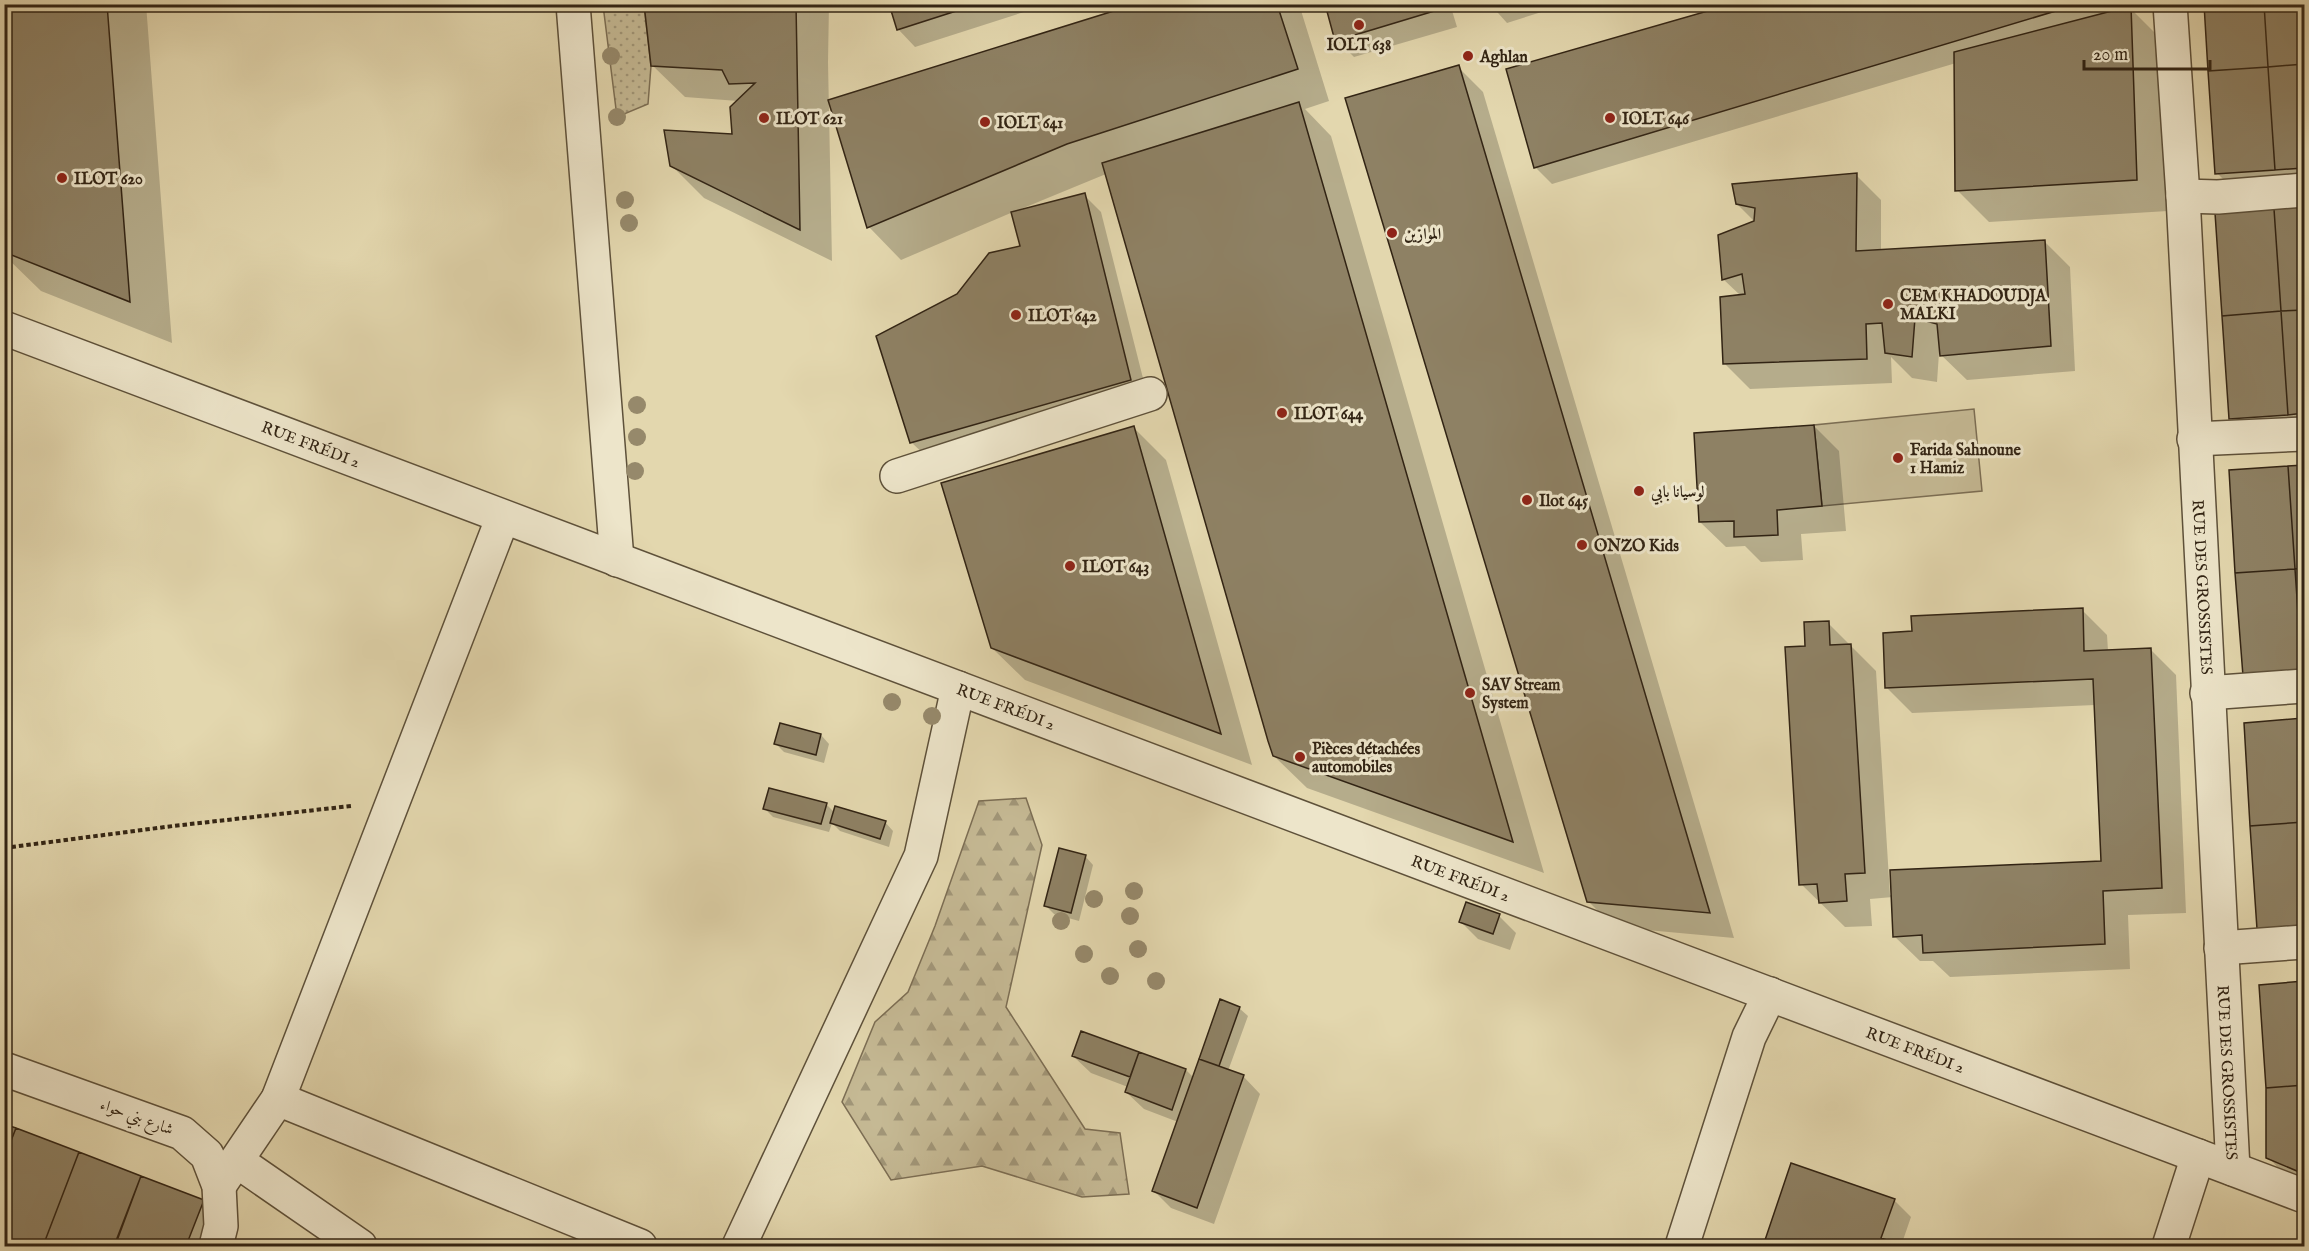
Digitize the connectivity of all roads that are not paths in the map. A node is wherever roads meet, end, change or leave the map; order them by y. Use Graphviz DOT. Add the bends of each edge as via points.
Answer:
graph roads {
  1 [pos="573,4"];
  2 [pos="2169,4"];
  3 [pos="2304,190"];
  4 [pos="2183,196"];
  5 [pos="4,328"];
  6 [pos="1150,394"];
  7 [pos="2304,434"];
  8 [pos="2194,439"];
  9 [pos="897,476"];
  10 [pos="503,517"];
  11 [pos="617,560"];
  12 [pos="2304,686"];
  13 [pos="958,688"];
  14 [pos="2207,693"];
  15 [pos="2304,942"];
  16 [pos="2221,948"];
  17 [pos="1770,994"];
  18 [pos="4,1069"];
  19 [pos="278,1099"];
  20 [pos="2198,1156"];
  21 [pos="2233,1169"];
  22 [pos="228,1174"];
  23 [pos="2304,1196"];
  24 [pos="216,1246"];
  25 [pos="360,1246"];
  26 [pos="640,1246"];
  27 [pos="739,1246"];
  28 [pos="1682,1246"];
  29 [pos="2169,1246"];
  1 -- 11 [label="street"];
  2 -- 4 [label="street, RUE DES GROSSISTES"];
  3 -- 4 [label="street"];
  4 -- 8 [label="street, RUE DES GROSSISTES"];
  5 -- 10 [label="street, RUE FRÉDI 2"];
  6 -- 9 [label="street"];
  7 -- 8 [label="street"];
  8 -- 14 [label="street, RUE DES GROSSISTES"];
  10 -- 11 [label="street, RUE FRÉDI 2"];
  10 -- 19 [label="street"];
  11 -- 13 [label="street, RUE FRÉDI 2"];
  12 -- 14 [label="street"];
  13 -- 17 [label="street, RUE FRÉDI 2"];
  13 -- 27 [label="street" via="921,856"];
  14 -- 16 [label="street, RUE DES GROSSISTES"];
  15 -- 16 [label="street"];
  16 -- 21 [label="street, RUE DES GROSSISTES"];
  17 -- 20 [label="street, RUE FRÉDI 2"];
  17 -- 28 [label="street" via="1749,1037"];
  18 -- 22 [label="street, شارع بني حواء" via="182,1132"];
  19 -- 22 [label="street"];
  19 -- 26 [label="street"];
  20 -- 21 [label="street, RUE FRÉDI 2"];
  20 -- 29 [label="street"];
  21 -- 23 [label="street, RUE FRÉDI 2"];
  22 -- 24 [label="street, شارع بني حواء"];
  22 -- 25 [label="street"];
}
